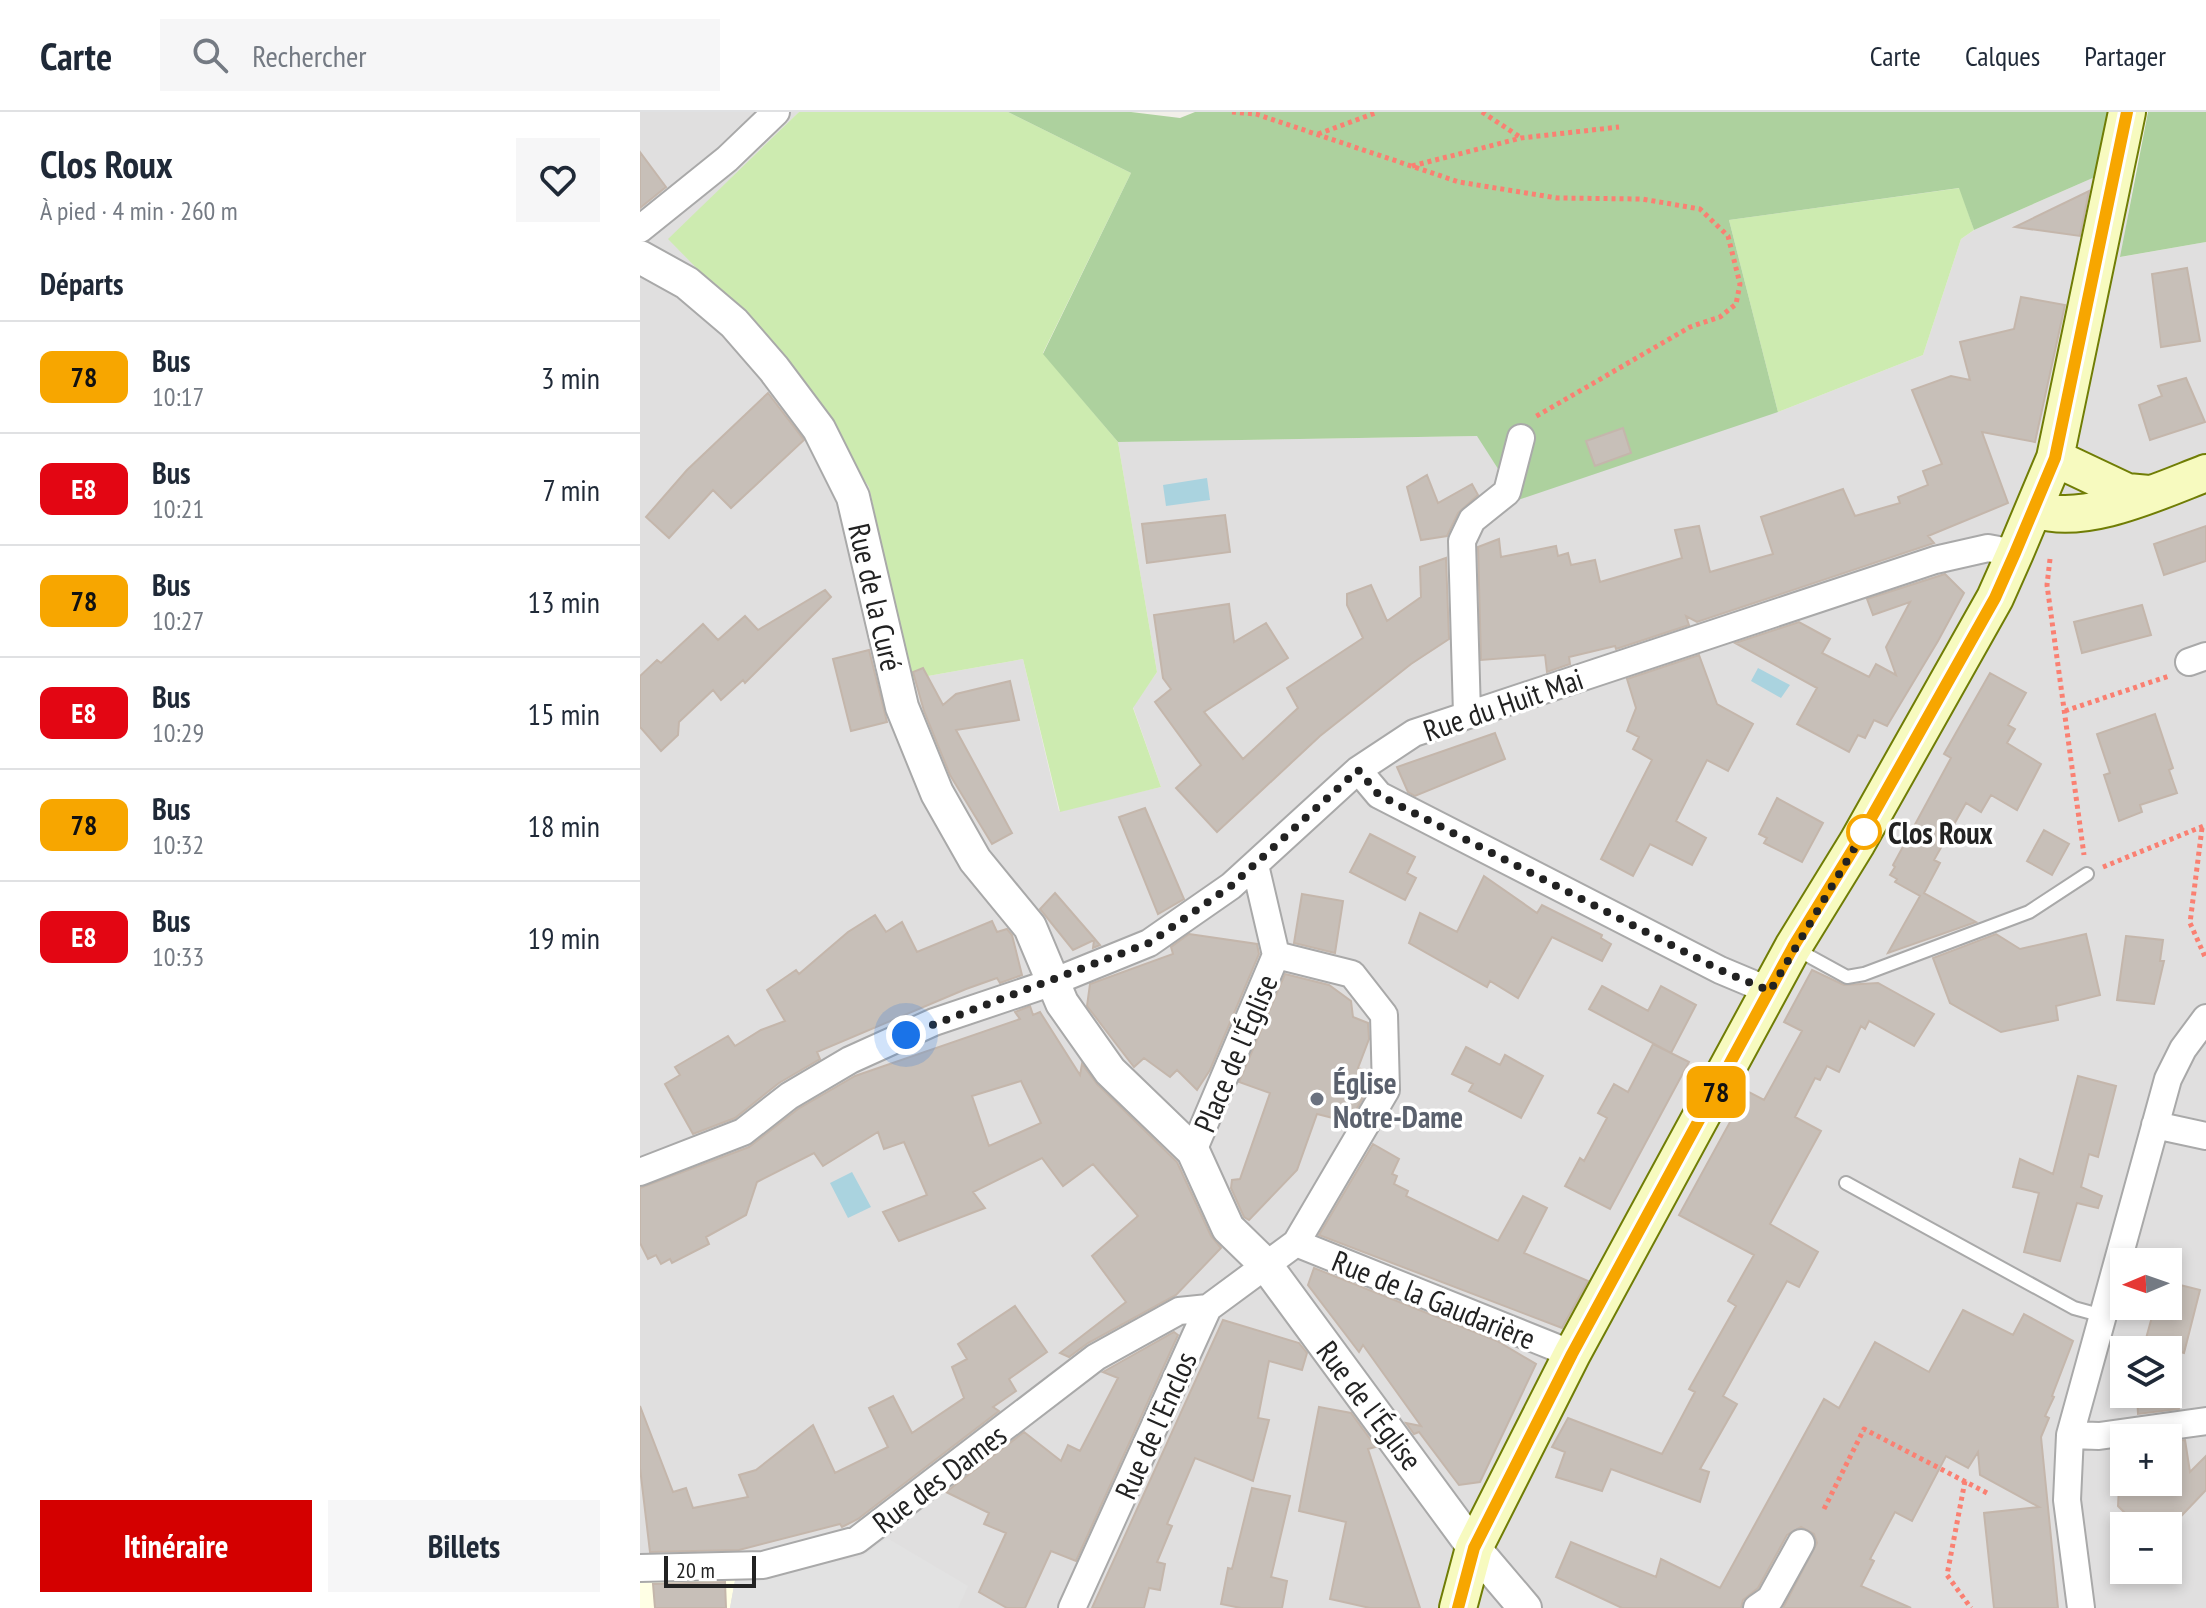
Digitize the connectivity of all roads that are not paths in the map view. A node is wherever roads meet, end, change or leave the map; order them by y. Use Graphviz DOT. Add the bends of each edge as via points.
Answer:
graph roads {
  1 [pos="776,112"];
  2 [pos="2127,112"];
  3 [pos="640,229"];
  4 [pos="640,257"];
  5 [pos="1521,438"];
  6 [pos="2055,458"];
  7 [pos="2206,473"];
  8 [pos="2150,494"];
  9 [pos="2045,513"];
  10 [pos="2015,553"];
  11 [pos="1467,714"];
  12 [pos="1358,770"];
  13 [pos="1255,865"];
  14 [pos="2087,874"];
  15 [pos="1793,947"];
  16 [pos="1276,955"];
  17 [pos="1053,982"];
  18 [pos="1770,991"];
  19 [pos="2206,1018"];
  20 [pos="2155,1125"];
  21 [pos="2206,1136"];
  22 [pos="1193,1151"];
  23 [pos="640,1172"];
  24 [pos="1846,1183"];
  25 [pos="1296,1243"];
  26 [pos="1265,1264"];
  27 [pos="1208,1308"];
  28 [pos="2103,1316"];
  29 [pos="1572,1354"];
  30 [pos="2206,1421"];
  31 [pos="2070,1435"];
  32 [pos="1801,1543"];
  33 [pos="1474,1548"];
  34 [pos="640,1568"];
  35 [pos="1072,1608"];
  36 [pos="1458,1608"];
  37 [pos="1525,1608"];
  38 [pos="1757,1608"];
  39 [pos="2081,1608"];
  1 -- 3 [label="street"];
  2 -- 6 [label="main road"];
  4 -- 17 [label="street, Rue de la Curé" via="687,283 734,323 774,369 832,452 853,497 902,707 937,793 975,860 1030,927"];
  5 -- 11 [label="street" via="1507,492 1472,520 1462,541"];
  6 -- 8 [label="main road" via="2127,492"];
  6 -- 9 [label="main road"];
  7 -- 8 [label="main road"];
  8 -- 9 [label="main road"];
  9 -- 10 [label="main road"];
  10 -- 11 [label="street, Rue du Huit Mai" via="1988,548 1935,560"];
  10 -- 15 [label="main road" via="1857,843"];
  11 -- 12 [label="street, Rue du Huit Mai" via="1414,733"];
  12 -- 13 [label="street, Rue du Huit Mai"];
  12 -- 18 [label="street" via="1379,795"];
  13 -- 16 [label="street, Place de l'Église"];
  13 -- 17 [label="street, Rue du Huit Mai" via="1149,943"];
  14 -- 15 [label="lane" via="2029,912 1864,974 1847,977"];
  15 -- 18 [label="main road"];
  16 -- 22 [label="street, Place de l'Église"];
  16 -- 25 [label="street, Place de l'Église" via="1352,974 1384,1015 1386,1090"];
  17 -- 22 [label="street, Place de l'Église" via="1110,1071"];
  17 -- 23 [label="street, Rue du Huit Mai" via="934,1022 850,1060 789,1096 743,1132"];
  18 -- 29 [label="main road"];
  19 -- 20 [label="street" via="2168,1079"];
  20 -- 21 [label="street"];
  20 -- 28 [label="street"];
  22 -- 26 [label="street, Place de l'Église" via="1228,1228"];
  24 -- 28 [label="lane" via="2074,1308"];
  25 -- 26 [label="street, Place de l'Église"];
  25 -- 29 [label="street, Rue de la Gaudarière"];
  26 -- 27 [label="street, Rue de l'Enclos"];
  26 -- 33 [label="street, Rue de l'Église"];
  27 -- 34 [label="street, Rue des Dames" via="1179,1311 1096,1357 857,1540 763,1565"];
  27 -- 35 [label="street, Rue de l'Enclos"];
  28 -- 31 [label="street"];
  29 -- 33 [label="main road"];
  30 -- 31 [label="street"];
  31 -- 39 [label="street" via="2067,1500"];
  32 -- 38 [label="street" via="1770,1599"];
  33 -- 36 [label="main road"];
  33 -- 37 [label="street, Rue de l'Église"];
}
